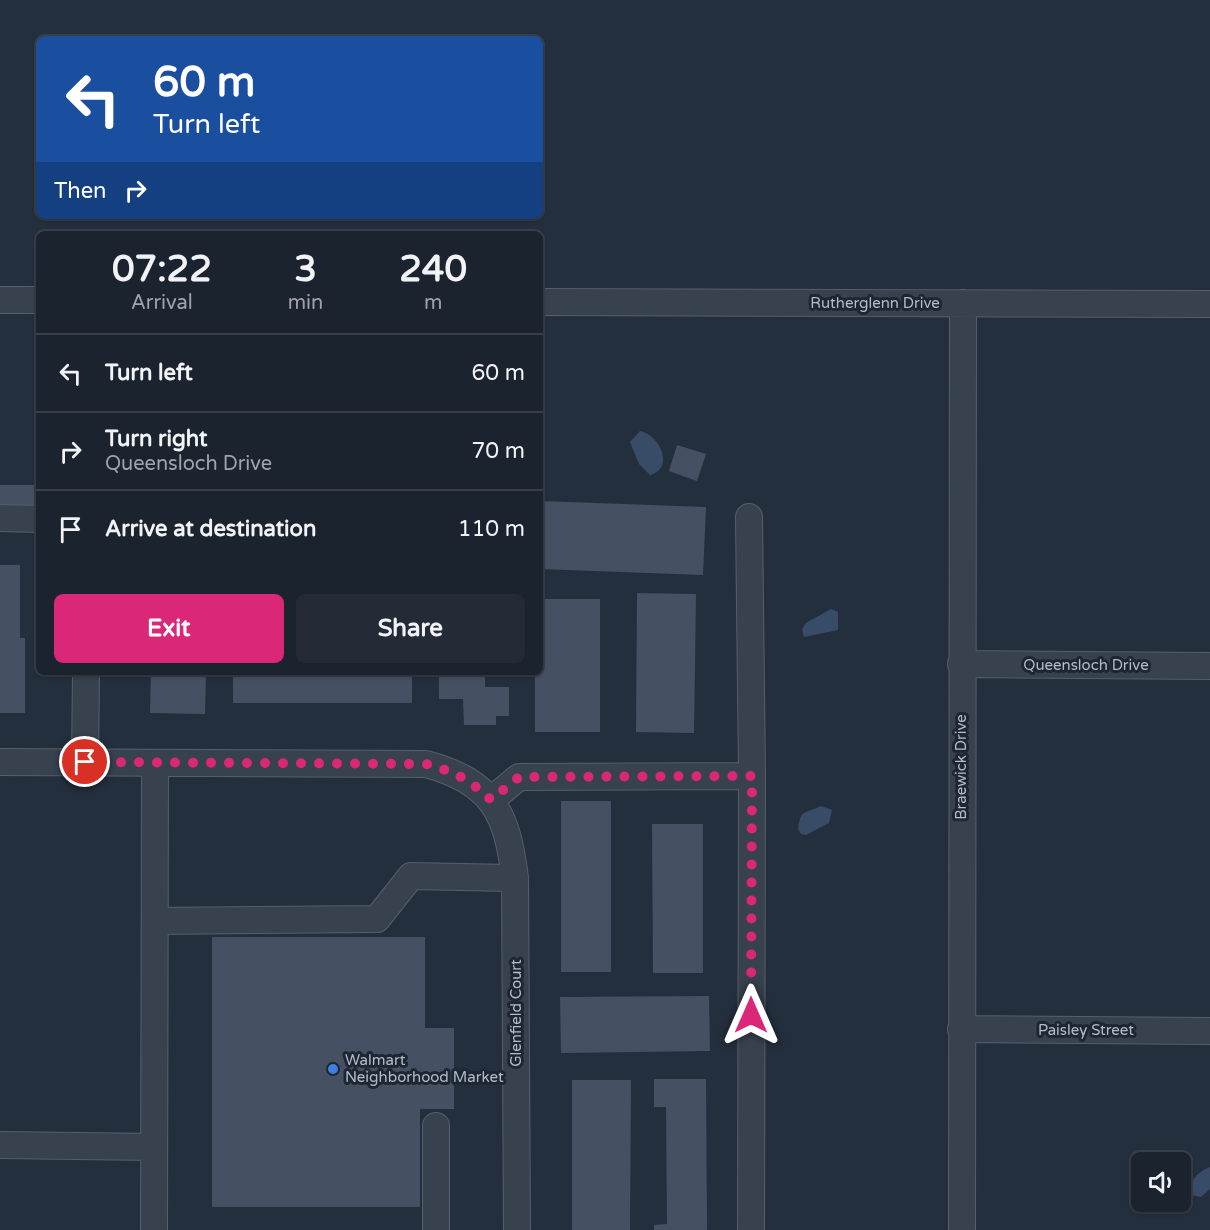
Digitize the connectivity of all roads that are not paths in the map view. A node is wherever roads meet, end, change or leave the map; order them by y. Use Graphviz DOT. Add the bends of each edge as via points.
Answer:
graph roads {
  1 [pos="0,300"];
  2 [pos="36,300"];
  3 [pos="543,302"];
  4 [pos="963,303"];
  5 [pos="1210,304"];
  6 [pos="749,517"];
  7 [pos="0,518"];
  8 [pos="36,519"];
  9 [pos="962,664"];
  10 [pos="1210,666"];
  11 [pos="86,675"];
  12 [pos="0,762"];
  13 [pos="85,762"];
  14 [pos="154,764"];
  15 [pos="752,776"];
  16 [pos="491,800"];
  17 [pos="515,878"];
  18 [pos="155,921"];
  19 [pos="961,1029"];
  20 [pos="1210,1031"];
  21 [pos="436,1126"];
  22 [pos="0,1145"];
  23 [pos="154,1147"];
  24 [pos="154,1230"];
  25 [pos="436,1230"];
  26 [pos="517,1230"];
  27 [pos="751,1230"];
  28 [pos="962,1230"];
  1 -- 2 [label="street"];
  3 -- 4 [label="street, Rutherglenn Drive"];
  4 -- 5 [label="street, Rutherglenn Drive"];
  4 -- 9 [label="street, Braewick Drive"];
  6 -- 15 [label="street"];
  7 -- 8 [label="street"];
  9 -- 10 [label="street, Queensloch Drive"];
  9 -- 19 [label="street, Braewick Drive"];
  11 -- 13 [label="street"];
  12 -- 13 [label="street"];
  13 -- 14 [label="street"];
  14 -- 16 [label="street" via="426,764 455,772"];
  14 -- 18 [label="street"];
  15 -- 16 [label="street" via="519,777"];
  15 -- 27 [label="street"];
  16 -- 17 [label="street, Glenfield Court" via="511,846"];
  17 -- 18 [label="street" via="411,876 377,919"];
  17 -- 26 [label="street, Glenfield Court"];
  18 -- 23 [label="street"];
  19 -- 20 [label="street, Paisley Street"];
  19 -- 28 [label="street, Braewick Drive"];
  21 -- 25 [label="street"];
  22 -- 23 [label="street"];
  23 -- 24 [label="street"];
}
